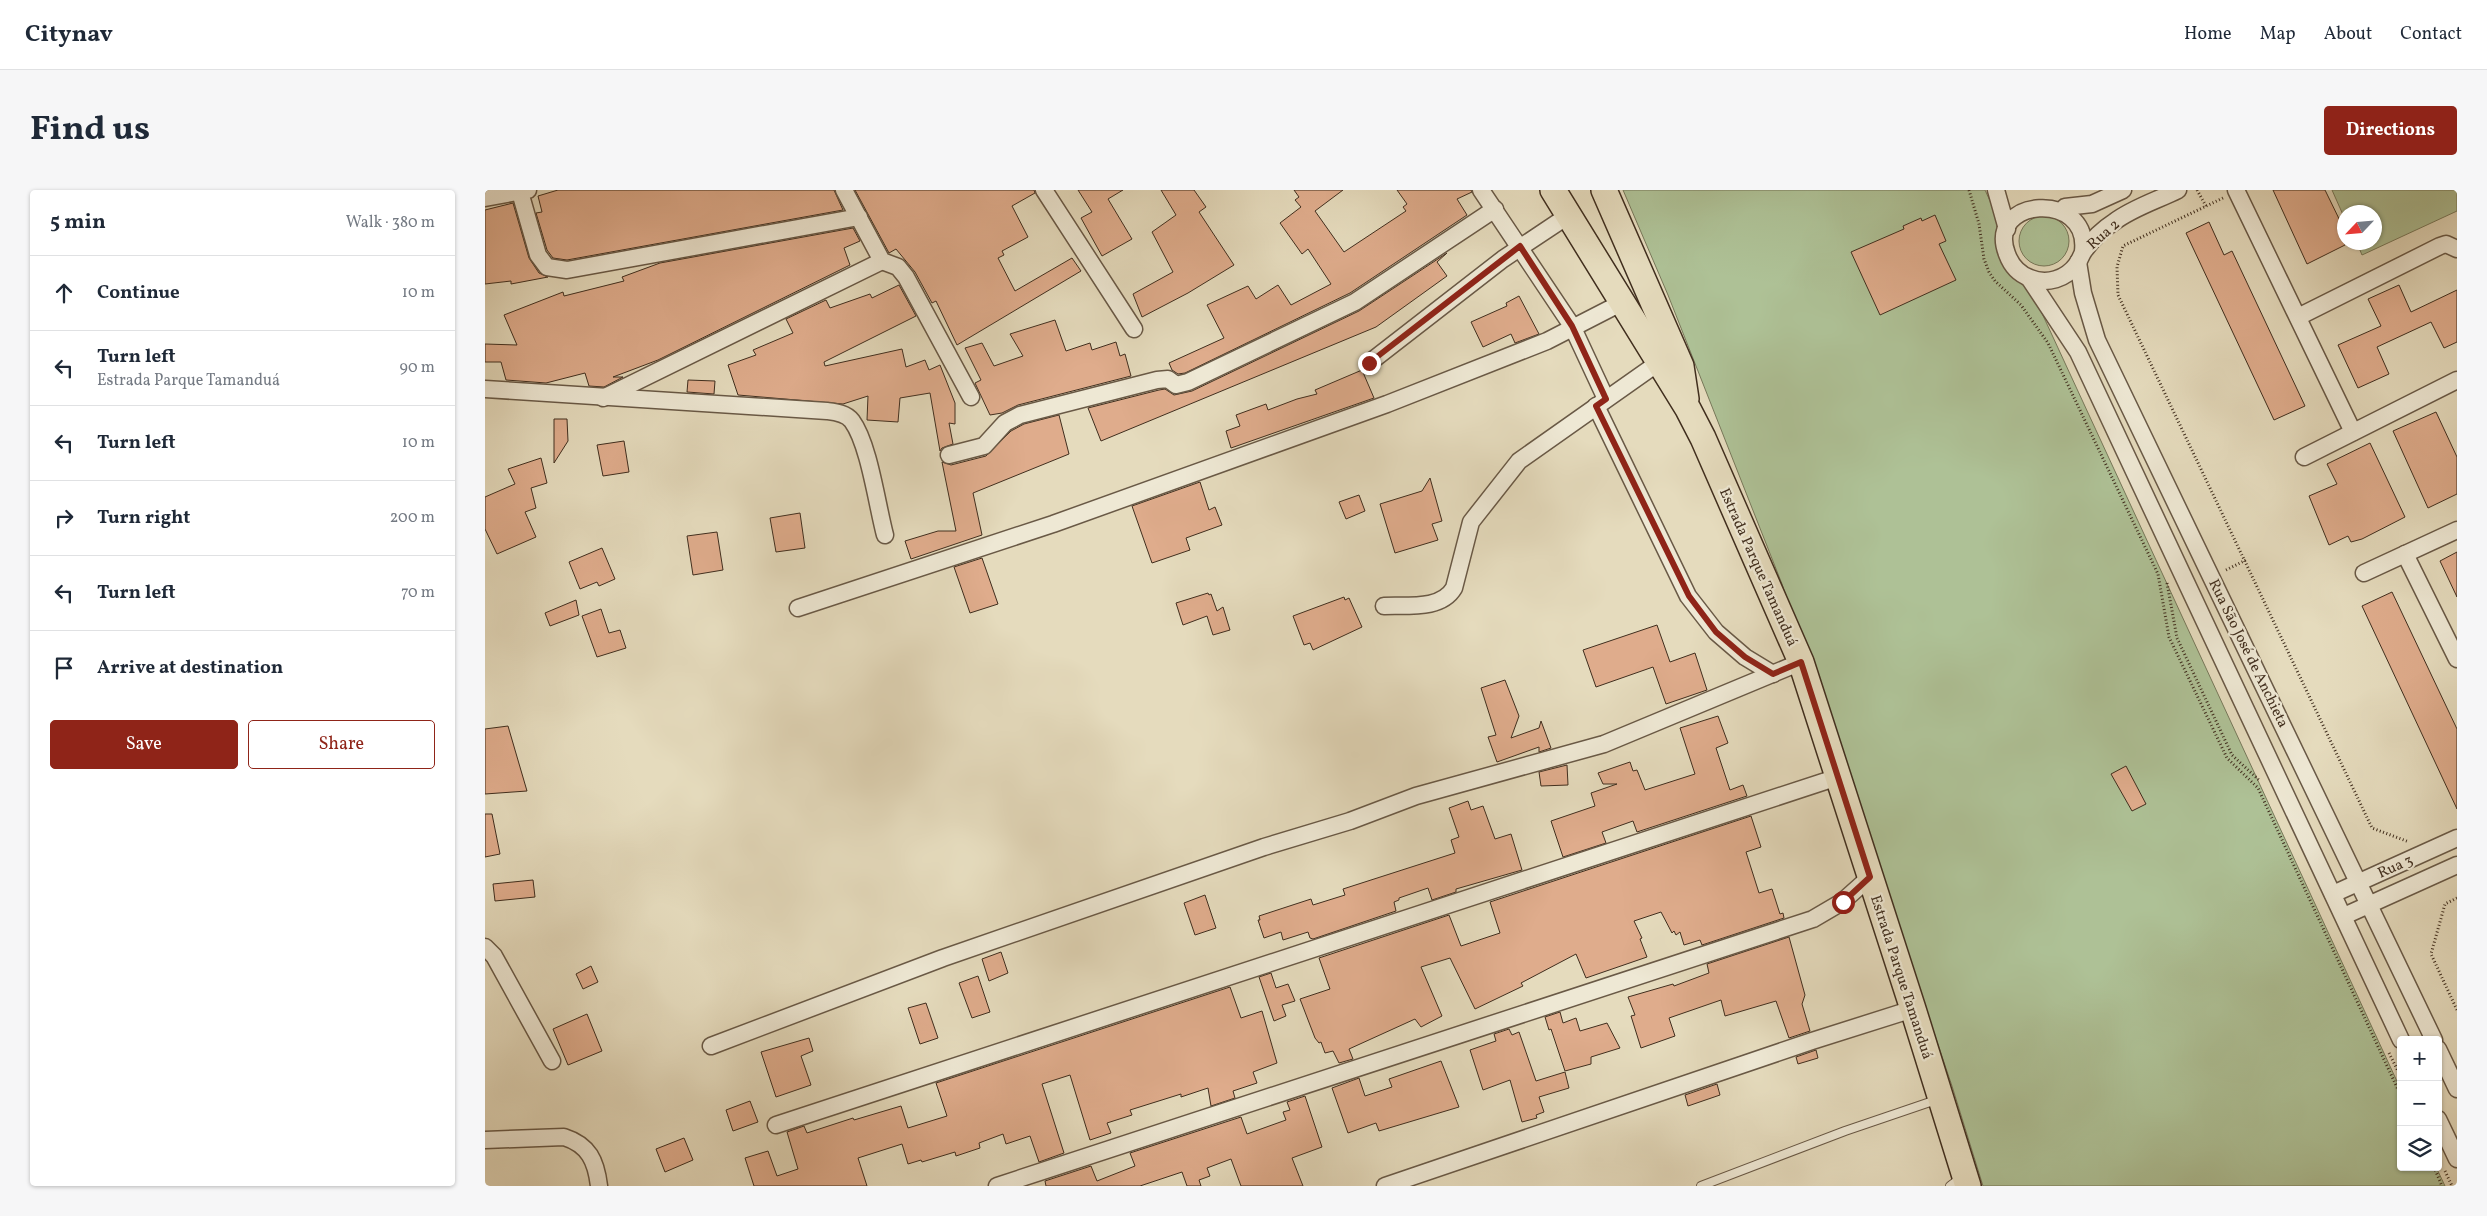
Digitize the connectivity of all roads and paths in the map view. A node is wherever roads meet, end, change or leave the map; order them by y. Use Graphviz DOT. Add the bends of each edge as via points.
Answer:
graph roads {
  1 [pos="844,190"];
  2 [pos="1044,190"];
  3 [pos="1481,190"];
  4 [pos="1553,190"];
  5 [pos="1604,190"];
  6 [pos="1969,190"];
  7 [pos="1996,190"];
  8 [pos="2041,190"];
  9 [pos="2123,190"];
  10 [pos="2178,190"];
  11 [pos="2197,190"];
  12 [pos="524,191"];
  13 [pos="2237,191"];
  14 [pos="485,198"];
  15 [pos="2059,205"];
  16 [pos="2205,206"];
  17 [pos="1495,209"];
  18 [pos="1569,215"];
  19 [pos="859,218"];
  20 [pos="2007,229"];
  21 [pos="1520,246"];
  22 [pos="2457,249"];
  23 [pos="2081,257"];
  24 [pos="882,261"];
  25 [pos="2029,278"];
  26 [pos="1621,302"];
  27 [pos="2298,317"];
  28 [pos="1572,326"];
  29 [pos="1134,329"];
  30 [pos="1369,363"];
  31 [pos="1658,363"];
  32 [pos="2457,380"];
  33 [pos="485,389"];
  34 [pos="971,397"];
  35 [pos="603,398"];
  36 [pos="1601,403"];
  37 [pos="1687,409"];
  38 [pos="2353,432"];
  39 [pos="949,455"];
  40 [pos="2304,457"];
  41 [pos="2457,530"];
  42 [pos="885,535"];
  43 [pos="2405,554"];
  44 [pos="2246,560"];
  45 [pos="2364,573"];
  46 [pos="2212,578"];
  47 [pos="2166,581"];
  48 [pos="1384,606"];
  49 [pos="798,608"];
  50 [pos="2457,659"];
  51 [pos="1801,662"];
  52 [pos="1773,674"];
  53 [pos="1838,777"];
  54 [pos="2264,784"];
  55 [pos="2372,828"];
  56 [pos="2457,838"];
  57 [pos="2457,865"];
  58 [pos="1870,877"];
  59 [pos="2359,882"];
  60 [pos="2333,894"];
  61 [pos="2457,898"];
  62 [pos="2371,905"];
  63 [pos="2343,916"];
  64 [pos="485,947"];
  65 [pos="1913,1009"];
  66 [pos="2457,1010"];
  67 [pos="2399,1036"];
  68 [pos="2432,1036"];
  69 [pos="711,1046"];
  70 [pos="2388,1050"];
  71 [pos="2442,1057"];
  72 [pos="552,1060"];
  73 [pos="2397,1069"];
  74 [pos="2397,1087"];
  75 [pos="2457,1089"];
  76 [pos="1941,1099"];
  77 [pos="777,1125"];
  78 [pos="2441,1126"];
  79 [pos="485,1140"];
  80 [pos="2457,1159"];
  81 [pos="2436,1171"];
  82 [pos="1960,1182"];
  83 [pos="599,1186"];
  84 [pos="997,1186"];
  85 [pos="1385,1186"];
  86 [pos="1701,1186"];
  87 [pos="2442,1186"];
  1 -- 19 [label="street"];
  2 -- 29 [label="street"];
  3 -- 17 [label="street"];
  4 -- 18 [label="main road, Estrada Parque Tamanduá"];
  5 -- 37 [label="main road, Estrada Parque Tamanduá" via="1681,366"];
  6 -- 74 [label="path" via="1989,272 2021,305 2048,343 2158,574 2169,637 2227,758 2258,788"];
  7 -- 20 [label="street, Rua São José de Anchieta"];
  8 -- 15 [label="street, Rua São José de Anchieta"];
  9 -- 15 [label="street, Rua 2" via="2092,204"];
  10 -- 23 [label="street, Rua 2" via="2115,220"];
  11 -- 16 [label="path"];
  12 -- 14 [label="street"];
  12 -- 19 [label="street" via="538,255 547,267 567,270"];
  13 -- 16 [label="path"];
  13 -- 27 [label="street"];
  15 -- 20 [label="street" via="2041,202 2020,210"];
  15 -- 23 [label="street, Rua São José de Anchieta" via="2075,216 2081,226 2084,239"];
  16 -- 44 [label="path" via="2123,246 2117,267 2118,295"];
  17 -- 21 [label="street"];
  17 -- 39 [label="street" via="1355,302 1188,382 1176,384 1168,379 1157,380 1020,415 1005,423 984,446"];
  18 -- 21 [label="street"];
  18 -- 26 [label="main road, Estrada Parque Tamanduá"];
  19 -- 24 [label="street"];
  20 -- 25 [label="street, Rua São José de Anchieta" via="2006,252 2019,272"];
  21 -- 28 [label="street"];
  21 -- 30 [label="street"];
  22 -- 27 [label="street" via="2446,244 2440,246"];
  23 -- 25 [label="street" via="2062,277 2051,281"];
  23 -- 46 [label="street, Rua São José de Anchieta" via="2083,293 2097,340"];
  24 -- 34 [label="street" via="898,268 906,277"];
  24 -- 35 [label="street"];
  25 -- 60 [label="street, Rua São José de Anchieta" via="2078,352"];
  26 -- 28 [label="street"];
  26 -- 31 [label="main road, Estrada Parque Tamanduá"];
  27 -- 38 [label="street"];
  28 -- 36 [label="street"];
  28 -- 49 [label="street" via="1547,341 1387,404 1053,524"];
  31 -- 36 [label="street"];
  31 -- 37 [label="main road, Estrada Parque Tamanduá"];
  32 -- 38 [label="street"];
  33 -- 35 [label="street"];
  35 -- 42 [label="street" via="827,410 843,414 851,420 862,440"];
  36 -- 48 [label="street" via="1519,461 1471,522 1449,597 1429,604"];
  36 -- 52 [label="street" via="1689,596 1716,632 1745,657"];
  37 -- 51 [label="main road, Estrada Parque Tamanduá" via="1703,438"];
  38 -- 40 [label="street"];
  41 -- 43 [label="street"];
  43 -- 45 [label="street"];
  43 -- 50 [label="street"];
  44 -- 46 [label="path"];
  44 -- 55 [label="path"];
  46 -- 59 [label="street, Rua São José de Anchieta"];
  47 -- 54 [label="path" via="2177,638 2232,756"];
  51 -- 52 [label="street"];
  51 -- 53 [label="main road, Estrada Parque Tamanduá"];
  52 -- 69 [label="street" via="1604,744 1416,796 1350,821 1264,847 943,958"];
  53 -- 58 [label="main road, Estrada Parque Tamanduá"];
  53 -- 77 [label="street"];
  56 -- 59 [label="street, Rua 3"];
  57 -- 62 [label="street, Rua 3"];
  58 -- 65 [label="main road, Estrada Parque Tamanduá"];
  58 -- 84 [label="street" via="1843,902 1813,919"];
  59 -- 60 [label="street, Rua 3"];
  59 -- 62 [label="street, Rua São José de Anchieta"];
  60 -- 63 [label="street, Rua São José de Anchieta"];
  61 -- 66 [label="path" via="2445,904 2431,954"];
  62 -- 63 [label="street, Rua 3"];
  62 -- 68 [label="street, Rua São José de Anchieta"];
  63 -- 67 [label="street, Rua São José de Anchieta"];
  64 -- 72 [label="street" via="494,956"];
  65 -- 76 [label="main road, Estrada Parque Tamanduá"];
  65 -- 85 [label="street"];
  70 -- 73 [label="path"];
  71 -- 75 [label="street"];
  76 -- 82 [label="main road, Estrada Parque Tamanduá"];
  76 -- 86 [label="lane" via="1845,1131"];
  78 -- 80 [label="street"];
  79 -- 83 [label="street" via="563,1137 575,1141 587,1149 597,1168"];
  81 -- 87 [label="path"];
}
